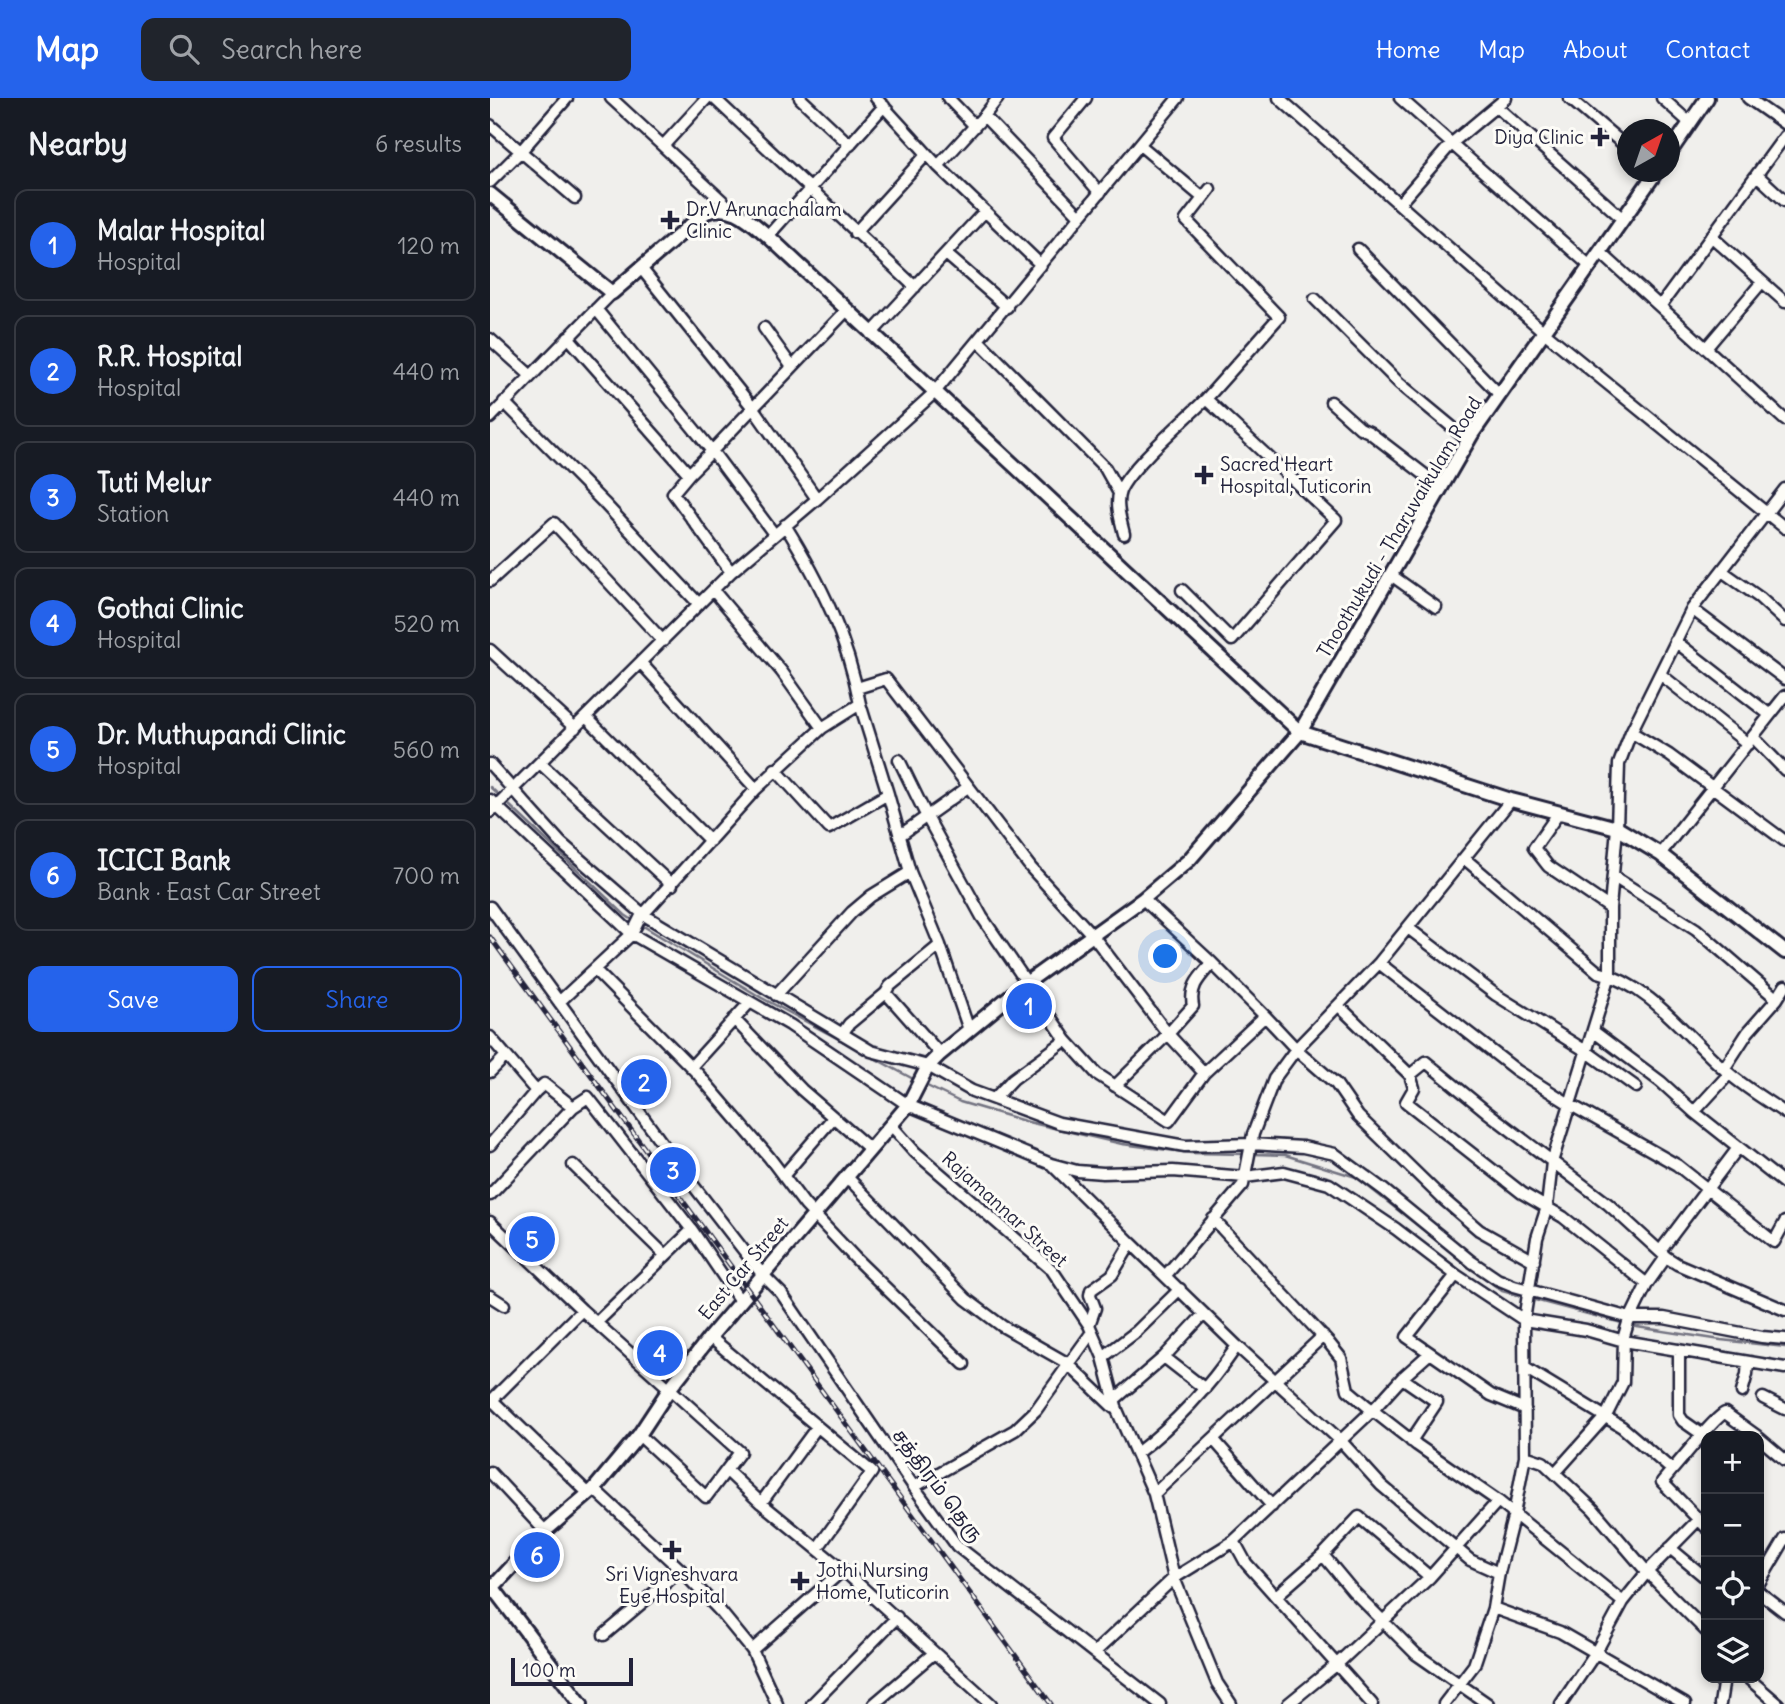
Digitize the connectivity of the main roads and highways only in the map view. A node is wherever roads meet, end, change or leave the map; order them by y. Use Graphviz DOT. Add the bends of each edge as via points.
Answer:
graph roads {
  1 [pos="1707,98"];
  2 [pos="1680,138"];
  3 [pos="1648,182"];
  4 [pos="490,194"];
  5 [pos="1300,732"];
  6 [pos="1093,936"];
  7 [pos="1785,952"];
  8 [pos="491,1586"];
  9 [pos="581,1704"];
  1 -- 2 [label="main road"];
  3 -- 5 [label="main road, Thoothukudi - Tharuvaikulam Road" via="1469,441"];
  4 -- 5 [label="main road" via="612,293 706,212 731,209 745,216"];
  5 -- 6 [label="main road, Thoothukudi - Tharuvaikulam Road" via="1189,860"];
  5 -- 7 [label="main road" via="1511,800 1617,828 1660,854"];
  6 -- 8 [label="main road, East Car Street" via="1026,983 926,1069 891,1125 710,1336 592,1491"];
  8 -- 9 [label="main road"];
}
